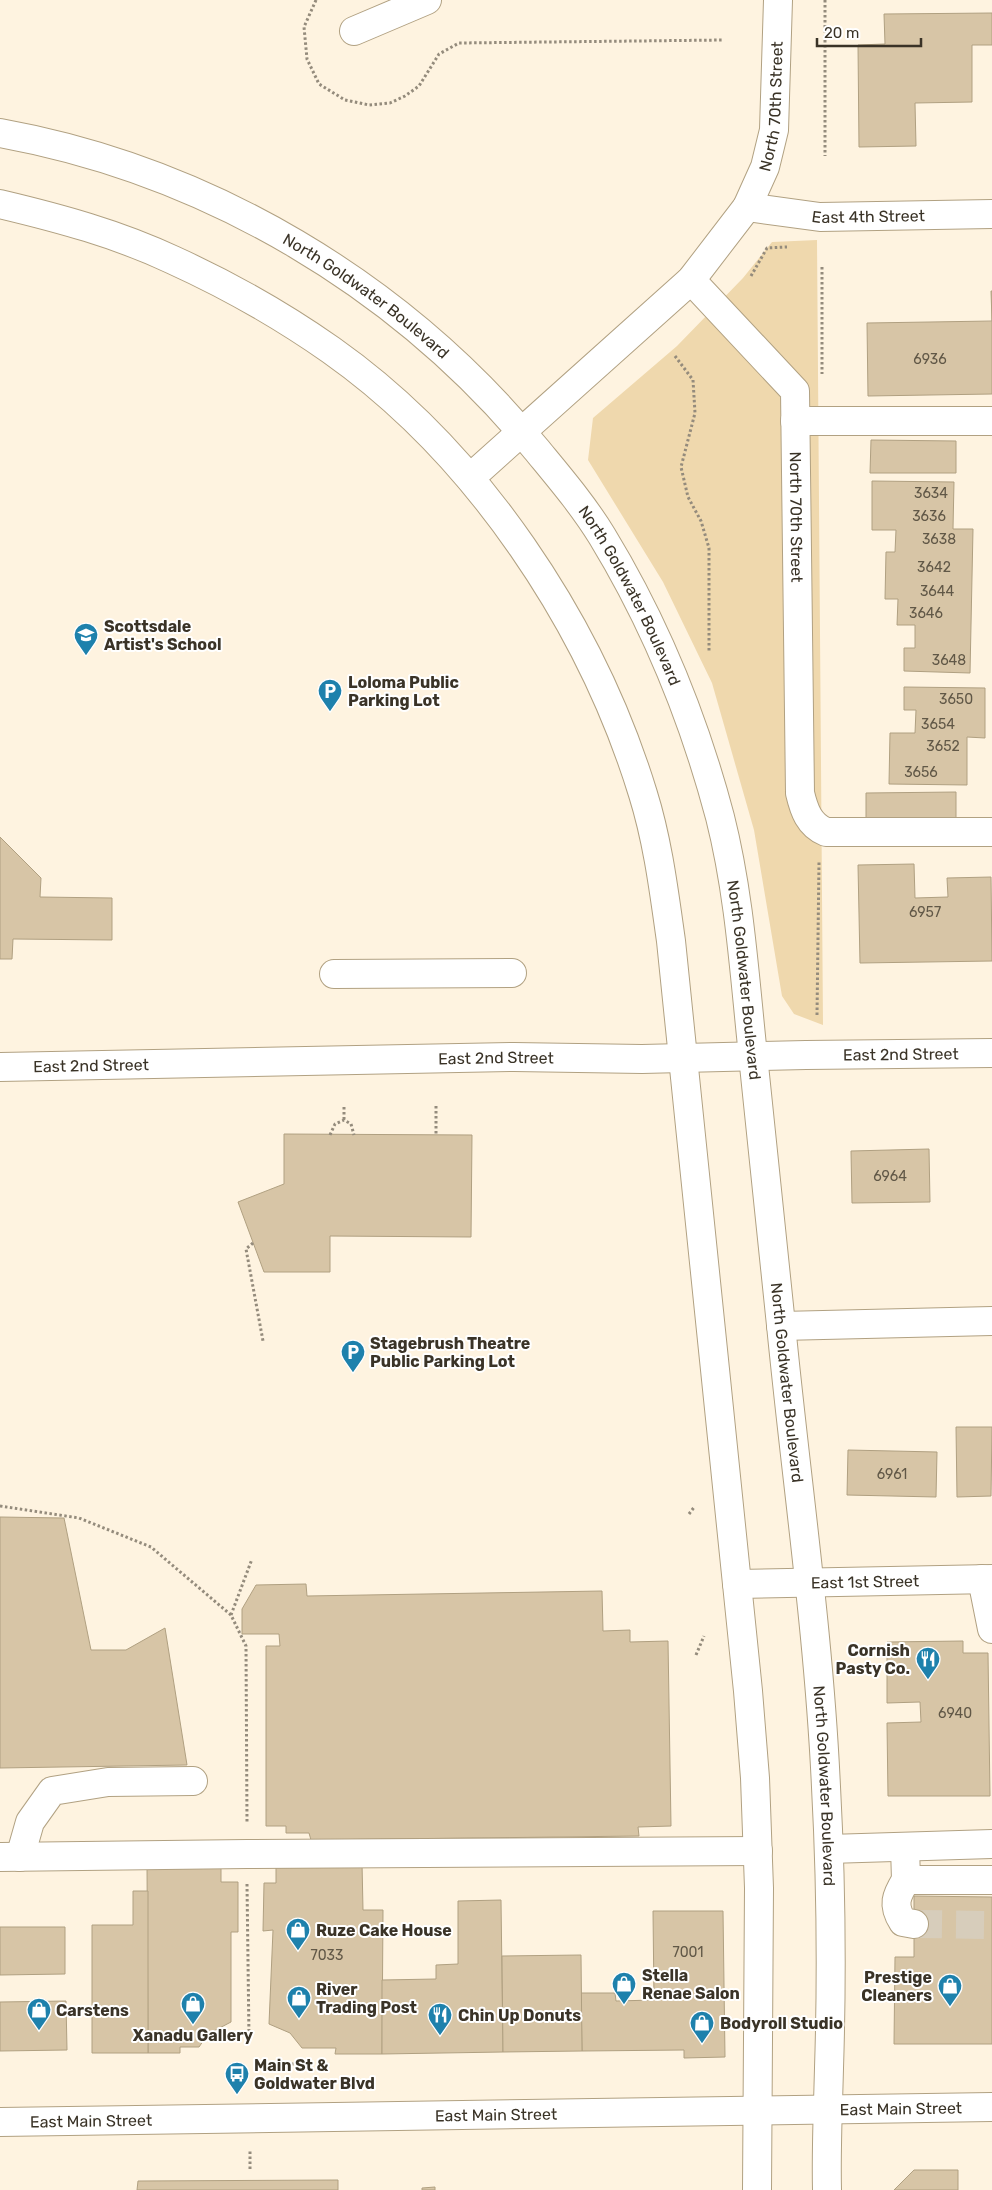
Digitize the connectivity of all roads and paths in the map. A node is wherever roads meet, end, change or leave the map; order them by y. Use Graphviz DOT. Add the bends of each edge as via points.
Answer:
graph roads {
  1 [pos="316,0"];
  2 [pos="427,0"];
  3 [pos="778,0"];
  4 [pos="824,0"];
  5 [pos="354,31"];
  6 [pos="724,40"];
  7 [pos="0,133"];
  8 [pos="826,156"];
  9 [pos="0,204"];
  10 [pos="746,207"];
  11 [pos="992,214"];
  12 [pos="796,246"];
  13 [pos="751,276"];
  14 [pos="691,280"];
  15 [pos="675,356"];
  16 [pos="796,421"];
  17 [pos="992,421"];
  18 [pos="521,432"];
  19 [pos="470,478"];
  20 [pos="709,651"];
  21 [pos="992,832"];
  22 [pos="512,973"];
  23 [pos="334,974"];
  24 [pos="992,1053"];
  25 [pos="753,1056"];
  26 [pos="684,1058"];
  27 [pos="0,1067"];
  28 [pos="436,1106"];
  29 [pos="344,1107"];
  30 [pos="344,1120"];
  31 [pos="330,1134"];
  32 [pos="354,1134"];
  33 [pos="436,1134"];
  34 [pos="253,1243"];
  35 [pos="992,1321"];
  36 [pos="781,1326"];
  37 [pos="263,1341"];
  38 [pos="0,1506"];
  39 [pos="695,1506"];
  40 [pos="689,1514"];
  41 [pos="252,1559"];
  42 [pos="987,1579"];
  43 [pos="809,1582"];
  44 [pos="737,1584"];
  45 [pos="231,1615"];
  46 [pos="992,1629"];
  47 [pos="704,1636"];
  48 [pos="696,1655"];
  49 [pos="193,1781"];
  50 [pos="992,1844"];
  51 [pos="905,1847"];
  52 [pos="829,1849"];
  53 [pos="758,1851"];
  54 [pos="247,1854"];
  55 [pos="10,1857"];
  56 [pos="906,1880"];
  57 [pos="992,1880"];
  58 [pos="914,1924"];
  59 [pos="249,2038"];
  60 [pos="276,2064"];
  61 [pos="297,2064"];
  62 [pos="992,2107"];
  63 [pos="826,2110"];
  64 [pos="758,2112"];
  65 [pos="0,2122"];
  66 [pos="250,2141"];
  67 [pos="250,2169"];
  68 [pos="757,2190"];
  69 [pos="827,2190"];
  1 -- 6 [label="path" via="304,27 307,59 319,84 344,100 369,105 390,103 405,96 419,86 440,54 459,42"];
  2 -- 5 [label="main road"];
  3 -- 10 [label="main road, North 70th Street" via="774,130 765,167"];
  4 -- 8 [label="path"];
  7 -- 18 [label="main road, North Goldwater Boulevard" via="89,154 151,174 268,227 378,297 428,337"];
  9 -- 19 [label="main road" via="52,216 120,238 223,284 278,315 332,351 381,390 429,433"];
  10 -- 11 [label="main road, East 4th Street" via="820,217"];
  10 -- 14 [label="main road, North 70th Street"];
  12 -- 13 [label="path" via="767,248"];
  14 -- 16 [label="main road, North 70th Street" via="795,391"];
  14 -- 18 [label="main road, North 70th Street"];
  15 -- 20 [label="path" via="693,380 695,412 681,467 688,497 701,521 709,548"];
  16 -- 17 [label="main road"];
  16 -- 21 [label="main road, North 70th Street" via="800,794 804,812 826,832"];
  18 -- 19 [label="main road, North 70th Street"];
  18 -- 25 [label="main road, North Goldwater Boulevard" via="599,531 638,601 682,701 703,759 734,885"];
  19 -- 26 [label="main road" via="505,524 567,619 604,691 628,750 643,795 663,886"];
  22 -- 23 [label="main road"];
  24 -- 25 [label="main road, East 2nd Street"];
  25 -- 26 [label="main road, East 2nd Street"];
  25 -- 36 [label="main road, North Goldwater Boulevard"];
  26 -- 27 [label="main road, East 2nd Street" via="504,1057"];
  26 -- 44 [label="main road"];
  28 -- 33 [label="path"];
  29 -- 30 [label="path"];
  30 -- 31 [label="path" via="335,1124"];
  30 -- 32 [label="path" via="351,1124"];
  34 -- 37 [label="path" via="246,1249"];
  35 -- 36 [label="main road"];
  36 -- 43 [label="main road, North Goldwater Boulevard"];
  38 -- 45 [label="path" via="79,1518 151,1547"];
  39 -- 40 [label="path"];
  41 -- 45 [label="path"];
  42 -- 43 [label="main road, East 1st Street"];
  42 -- 46 [label="main road"];
  43 -- 44 [label="main road, East 1st Street"];
  43 -- 52 [label="main road, North Goldwater Boulevard" via="822,1717"];
  44 -- 53 [label="main road" via="754,1768"];
  45 -- 54 [label="path" via="246,1646"];
  47 -- 48 [label="path"];
  49 -- 55 [label="main road" via="108,1782 52,1791"];
  50 -- 51 [label="main road"];
  51 -- 52 [label="main road"];
  51 -- 56 [label="main road"];
  52 -- 63 [label="main road, North Goldwater Boulevard" via="829,2068"];
  53 -- 54 [label="main road"];
  53 -- 64 [label="main road"];
  54 -- 55 [label="main road"];
  54 -- 59 [label="path"];
  56 -- 57 [label="main road"];
  56 -- 58 [label="main road" via="898,1895 896,1912 902,1922"];
  60 -- 61 [label="path"];
  62 -- 63 [label="main road, East Main Street"];
  63 -- 64 [label="main road, East Main Street"];
  63 -- 69 [label="main road, North Goldwater Boulevard"];
  64 -- 65 [label="main road, East Main Street"];
  64 -- 68 [label="main road"];
  66 -- 67 [label="path"];
}
